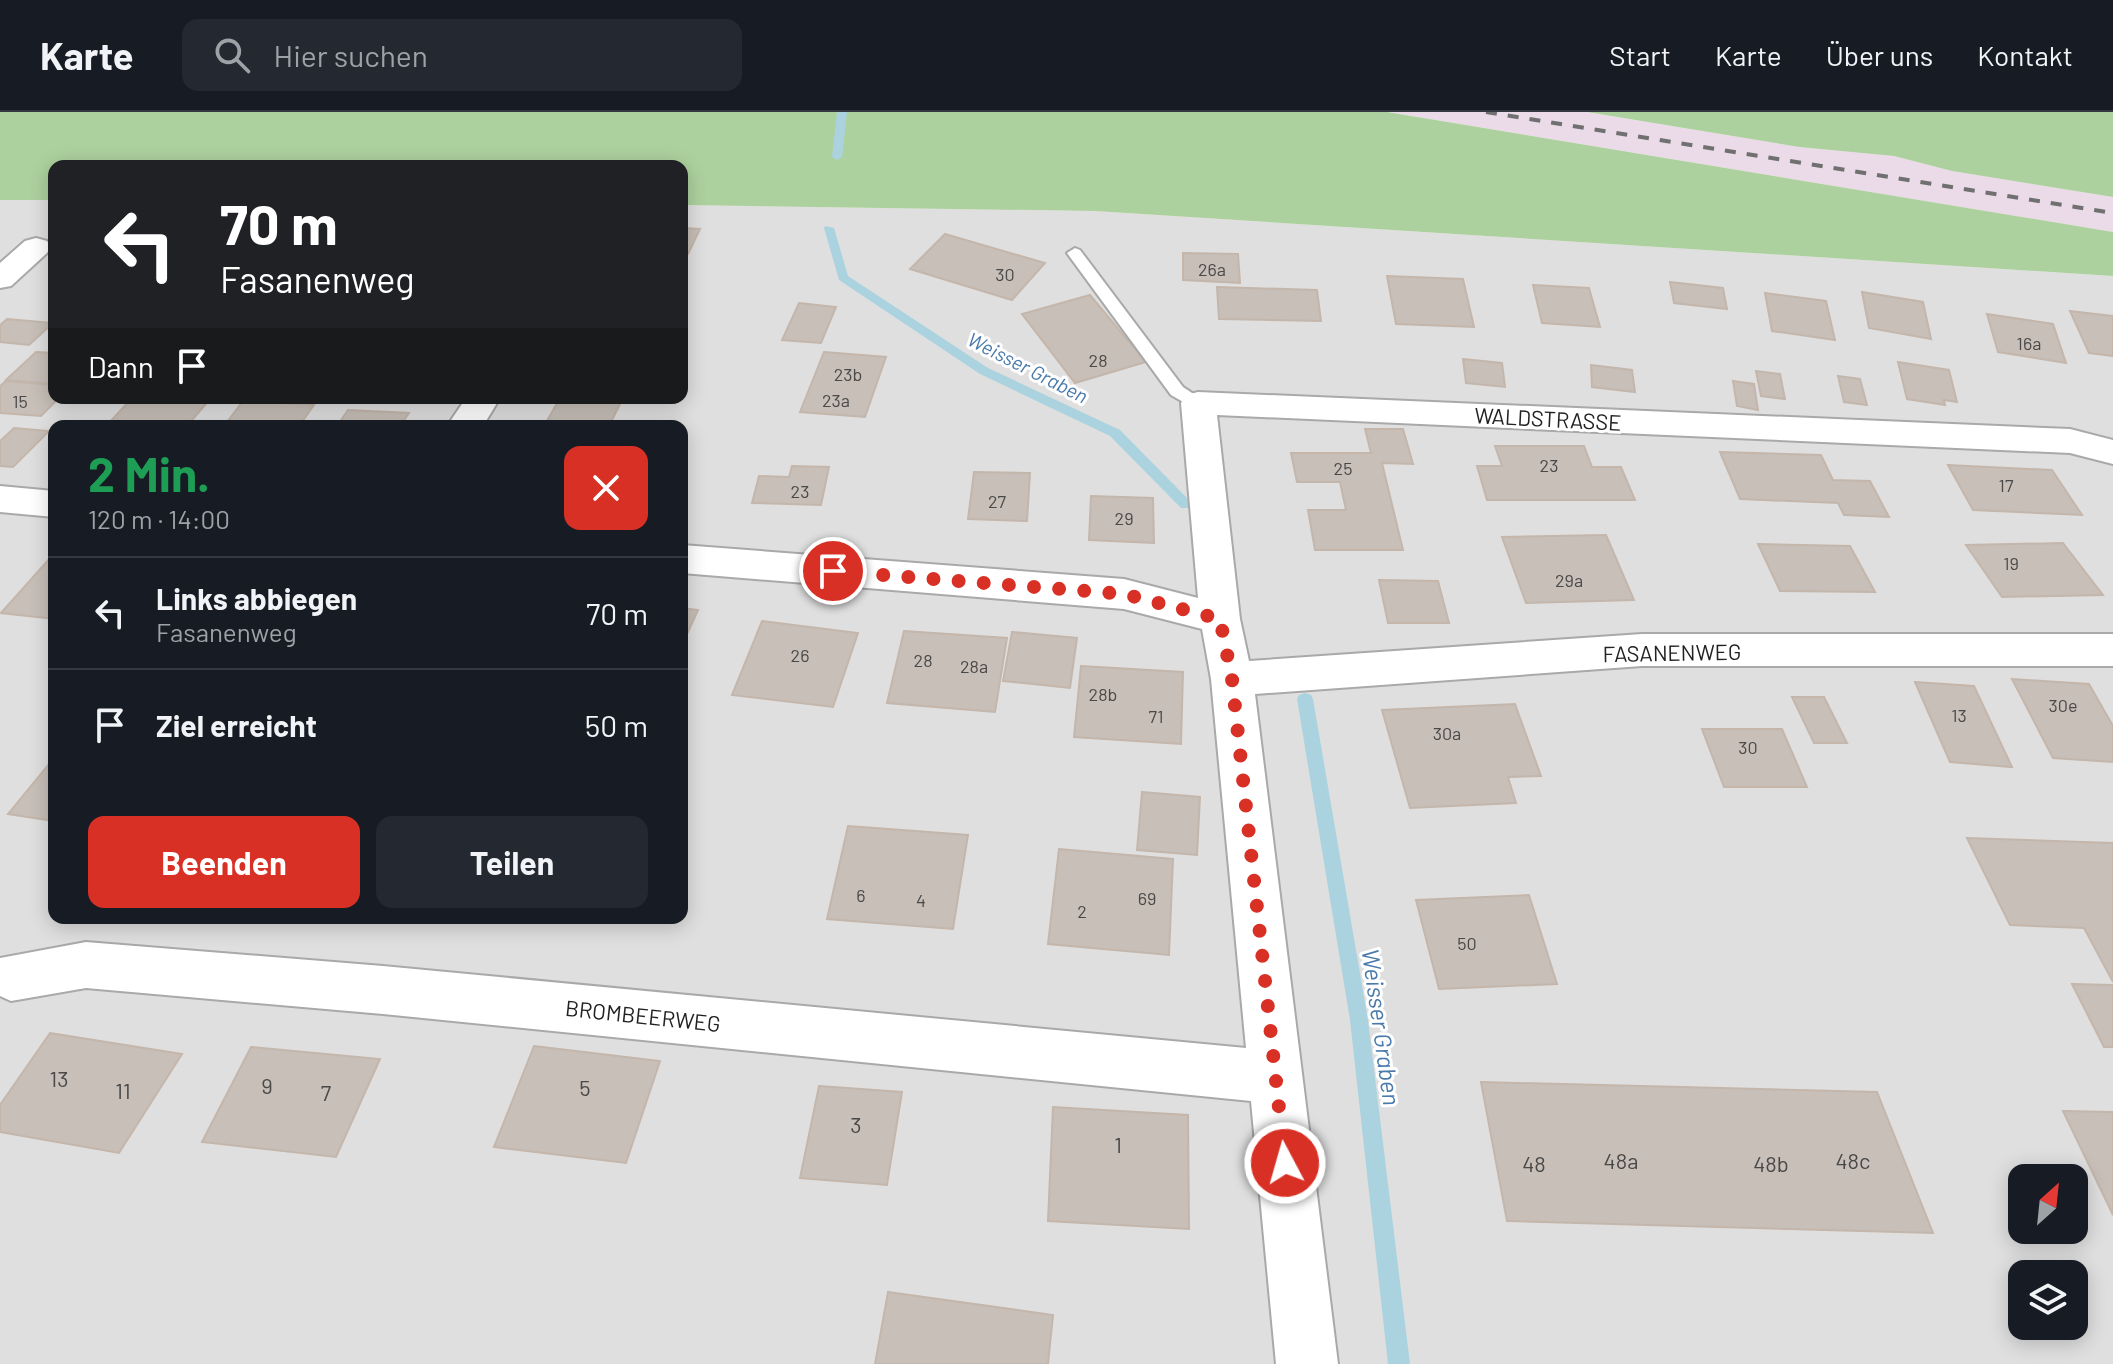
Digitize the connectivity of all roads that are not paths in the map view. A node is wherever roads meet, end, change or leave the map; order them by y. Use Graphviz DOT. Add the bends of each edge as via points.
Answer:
graph roads {
  1 [pos="36,247"];
  2 [pos="1075,253"];
  3 [pos="0,279"];
  4 [pos="1198,403"];
  5 [pos="2113,452"];
  6 [pos="0,499"];
  7 [pos="48,503"];
  8 [pos="688,559"];
  9 [pos="1220,619"];
  10 [pos="2113,650"];
  11 [pos="1232,679"];
  12 [pos="11,977"];
  13 [pos="1275,1077"];
  14 [pos="1307,1364"];
  1 -- 3 [label="street"];
  2 -- 4 [label="lane" via="1177,391"];
  4 -- 5 [label="street, WALDSTRASSE" via="2070,441"];
  4 -- 9 [label="street"];
  6 -- 7 [label="street"];
  8 -- 9 [label="street" via="1124,594"];
  9 -- 11 [label="street"];
  10 -- 11 [label="street, FASANENWEG" via="1642,650"];
  11 -- 13 [label="street"];
  12 -- 13 [label="street, BROMBEERWEG" via="86,965"];
  13 -- 14 [label="street"];
}
